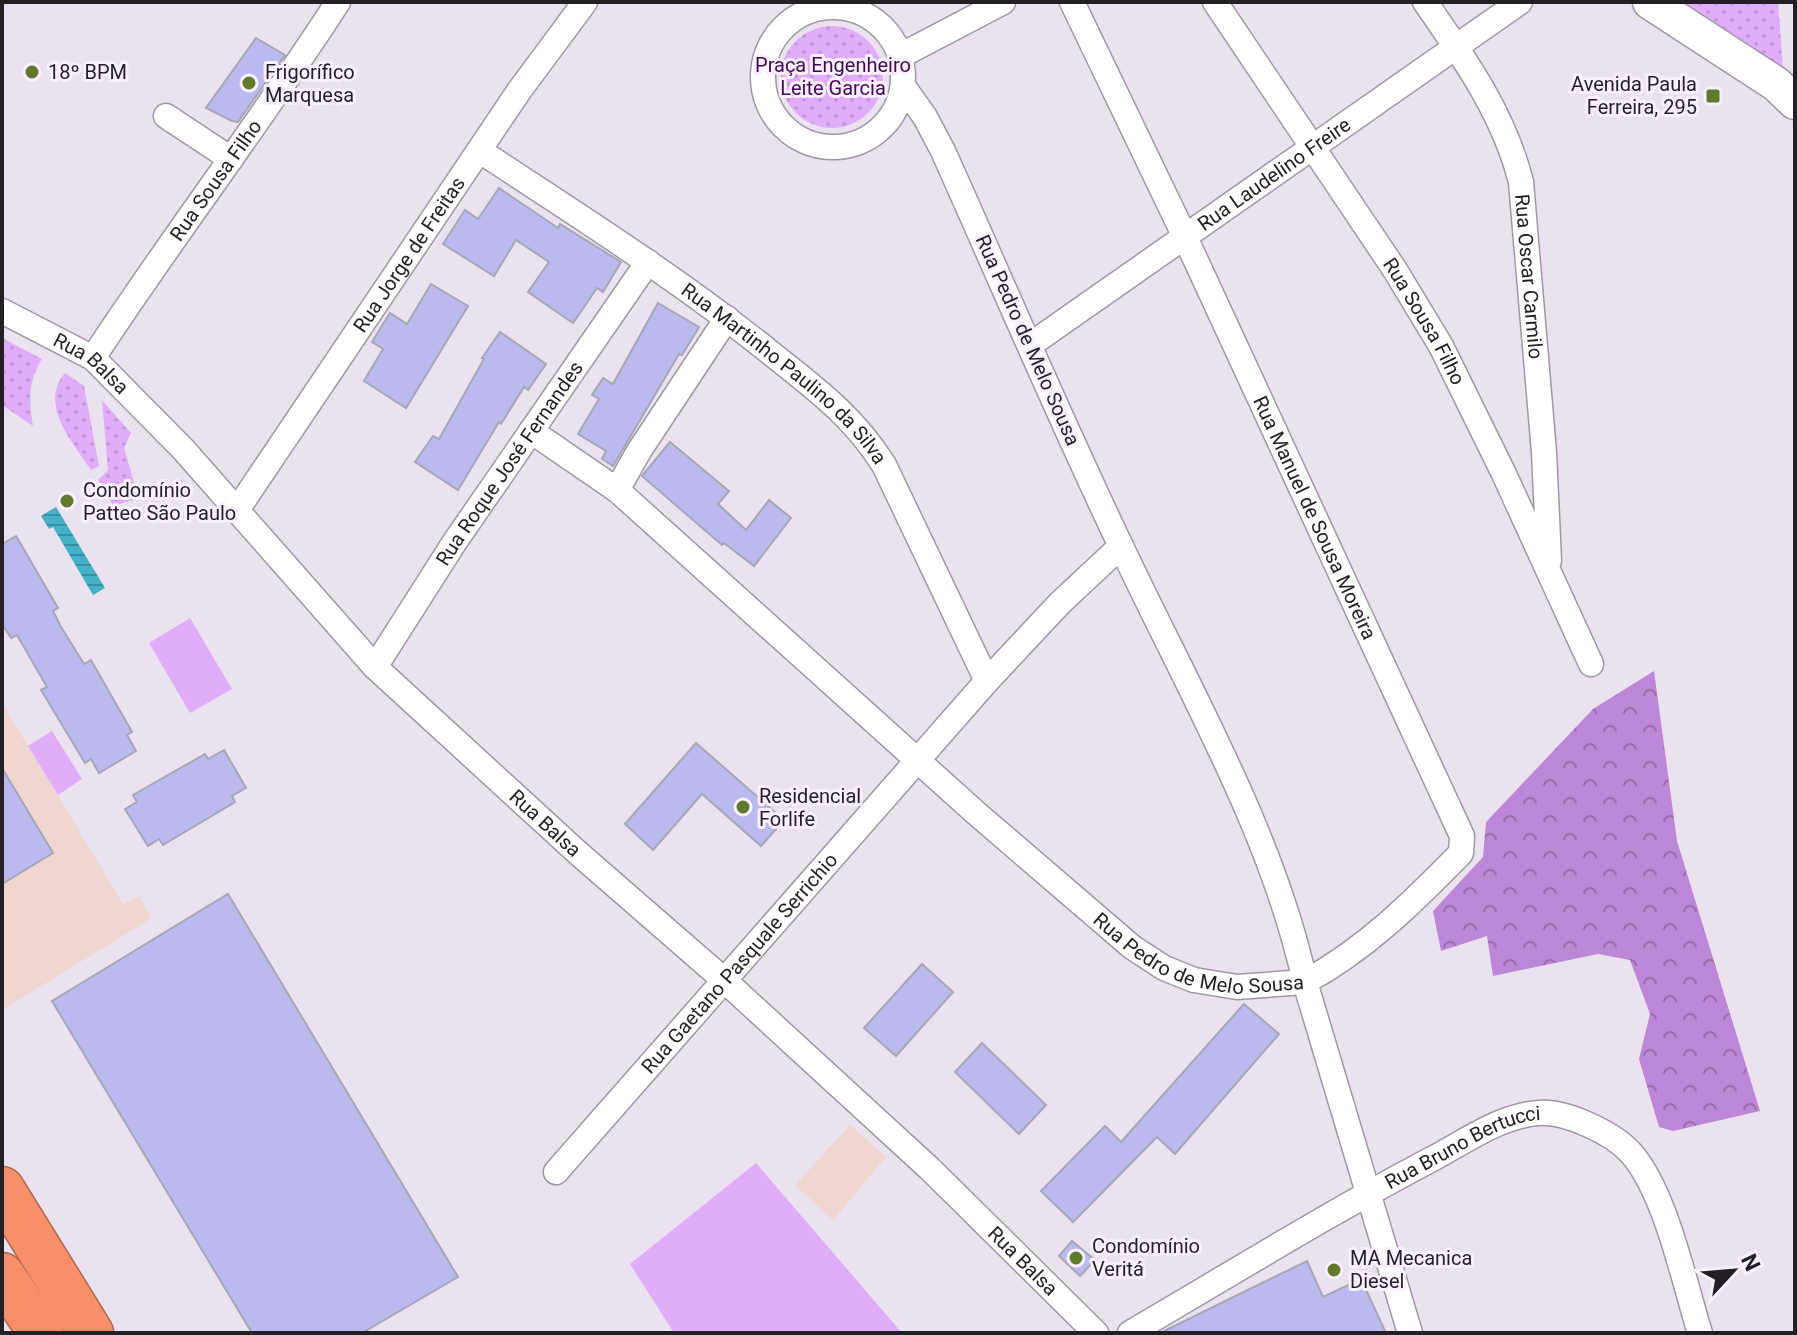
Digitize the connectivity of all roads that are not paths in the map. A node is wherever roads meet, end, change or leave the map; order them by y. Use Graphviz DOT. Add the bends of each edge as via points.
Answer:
graph roads {
  1 [pos="338,2"];
  2 [pos="585,2"];
  3 [pos="1003,2"];
  4 [pos="1072,2"];
  5 [pos="1215,2"];
  6 [pos="1425,2"];
  7 [pos="1520,2"];
  8 [pos="1650,2"];
  9 [pos="842,4"];
  10 [pos="1456,47"];
  11 [pos="900,56"];
  12 [pos="903,86"];
  13 [pos="1795,102"];
  14 [pos="166,116"];
  15 [pos="1312,147"];
  16 [pos="480,151"];
  17 [pos="231,159"];
  18 [pos="1185,237"];
  19 [pos="648,262"];
  20 [pos="2,311"];
  21 [pos="727,318"];
  22 [pos="1030,345"];
  23 [pos="93,358"];
  24 [pos="531,431"];
  25 [pos="617,490"];
  26 [pos="237,510"];
  27 [pos="1121,546"];
  28 [pos="1549,576"];
  29 [pos="1591,664"];
  30 [pos="375,667"];
  31 [pos="987,681"];
  32 [pos="918,761"];
  33 [pos="724,980"];
  34 [pos="1305,982"];
  35 [pos="556,1172"];
  36 [pos="2,1189"];
  37 [pos="1367,1193"];
  38 [pos="2,1275"];
  39 [pos="2,1311"];
  40 [pos="16,1333"];
  41 [pos="41,1333"];
  42 [pos="91,1333"];
  43 [pos="1096,1333"];
  44 [pos="1130,1333"];
  45 [pos="1410,1333"];
  46 [pos="1700,1333"];
  1 -- 17 [label="street, Rua Sousa Filho"];
  2 -- 16 [label="street, Rua Jorge de Freitas"];
  3 -- 11 [label="street"];
  4 -- 18 [label="street, Rua Manuel de Sousa Moreira"];
  5 -- 15 [label="street, Rua Sousa Filho"];
  6 -- 10 [label="street, Rua Oscar Carmilo"];
  7 -- 10 [label="street, Rua Laudelino Freire"];
  8 -- 13 [label="main road" via="1776,84"];
  9 -- 11 [label="street" via="878,23"];
  9 -- 12 [label="street" via="796,17 778,32 763,76 778,120 817,145 854,143 885,123"];
  10 -- 15 [label="street, Rua Laudelino Freire"];
  10 -- 28 [label="street, Rua Oscar Carmilo" via="1498,116 1521,182"];
  11 -- 12 [label="street"];
  12 -- 22 [label="street, Rua Pedro de Melo Sousa" via="943,151"];
  14 -- 17 [label="street"];
  15 -- 18 [label="street, Rua Laudelino Freire"];
  15 -- 28 [label="street, Rua Sousa Filho" via="1441,346"];
  16 -- 19 [label="street, Rua Martinho Paulino da Silva"];
  16 -- 26 [label="street, Rua Jorge de Freitas"];
  17 -- 23 [label="street, Rua Sousa Filho"];
  18 -- 22 [label="street, Rua Laudelino Freire"];
  18 -- 34 [label="street, Rua Manuel de Sousa Moreira" via="1462,836 1461,853 1379,933"];
  19 -- 21 [label="street, Rua Martinho Paulino da Silva"];
  19 -- 24 [label="street, Rua Roque José Fernandes"];
  20 -- 23 [label="street, Rua Balsa"];
  21 -- 25 [label="street"];
  21 -- 31 [label="street, Rua Martinho Paulino da Silva" via="845,413 866,437"];
  22 -- 27 [label="street, Rua Pedro de Melo Sousa"];
  23 -- 26 [label="street, Rua Balsa"];
  24 -- 25 [label="street, Rua Pedro de Melo Sousa"];
  24 -- 30 [label="street, Rua Roque José Fernandes"];
  25 -- 32 [label="street, Rua Pedro de Melo Sousa"];
  26 -- 30 [label="street, Rua Balsa"];
  27 -- 31 [label="street, Rua Gaetano Pasquale Serrichio"];
  27 -- 34 [label="street, Rua Pedro de Melo Sousa" via="1270,867"];
  28 -- 29 [label="street, Rua Sousa Filho"];
  30 -- 33 [label="street, Rua Balsa"];
  31 -- 32 [label="street, Rua Gaetano Pasquale Serrichio"];
  32 -- 33 [label="street, Rua Gaetano Pasquale Serrichio"];
  32 -- 34 [label="street, Rua Pedro de Melo Sousa" via="1132,947 1164,968 1194,980 1237,987"];
  33 -- 35 [label="street, Rua Gaetano Pasquale Serrichio"];
  33 -- 43 [label="street, Rua Balsa" via="930,1169"];
  34 -- 37 [label="street"];
  36 -- 42 [label="highway"];
  37 -- 44 [label="street, Rua Bruno Bertucci"];
  37 -- 45 [label="street"];
  37 -- 46 [label="street, Rua Bruno Bertucci" via="1511,1118 1561,1113 1592,1126 1631,1152 1653,1189"];
  38 -- 41 [label="highway"];
  39 -- 40 [label="highway"];
}
